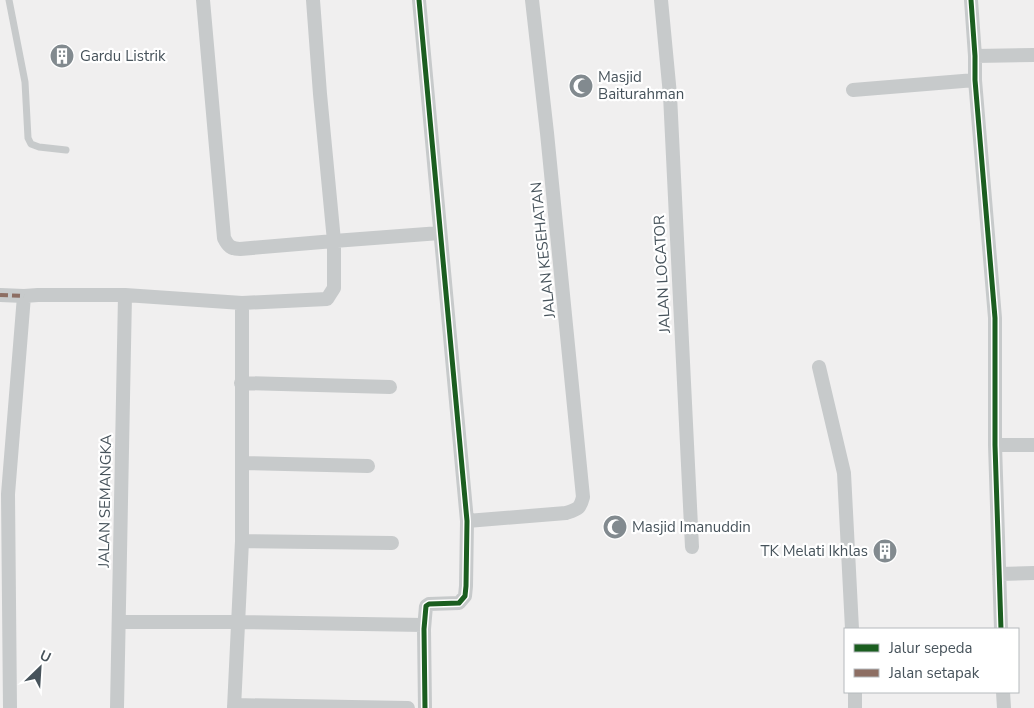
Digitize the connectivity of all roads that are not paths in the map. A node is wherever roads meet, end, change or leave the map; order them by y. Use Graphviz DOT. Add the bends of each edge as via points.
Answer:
graph roads {
  1 [pos="9,0"];
  2 [pos="203,0"];
  3 [pos="313,0"];
  4 [pos="419,0"];
  5 [pos="532,0"];
  6 [pos="661,0"];
  7 [pos="970,0"];
  8 [pos="1034,55"];
  9 [pos="975,56"];
  10 [pos="975,80"];
  11 [pos="853,90"];
  12 [pos="66,150"];
  13 [pos="440,233"];
  14 [pos="334,241"];
  15 [pos="0,295"];
  16 [pos="125,295"];
  17 [pos="24,296"];
  18 [pos="242,303"];
  19 [pos="819,367"];
  20 [pos="242,383"];
  21 [pos="390,387"];
  22 [pos="995,445"];
  23 [pos="1034,445"];
  24 [pos="242,463"];
  25 [pos="368,466"];
  26 [pos="467,521"];
  27 [pos="242,540"];
  28 [pos="392,543"];
  29 [pos="692,546"];
  30 [pos="1034,573"];
  31 [pos="999,574"];
  32 [pos="119,622"];
  33 [pos="237,622"];
  34 [pos="424,625"];
  35 [pos="852,628"];
  36 [pos="1001,628"];
  37 [pos="855,693"];
  38 [pos="1003,693"];
  39 [pos="234,706"];
  40 [pos="10,708"];
  41 [pos="117,708"];
  42 [pos="408,708"];
  43 [pos="425,708"];
  44 [pos="855,708"];
  45 [pos="1004,708"];
  1 -- 12 [label="lane" via="25,82 28,138 31,144 39,147"];
  2 -- 14 [label="street" via="227,245 240,250"];
  3 -- 14 [label="street"];
  4 -- 13 [label="street"];
  5 -- 26 [label="street, JALAN KESEHATAN" via="583,497 578,509 566,512"];
  6 -- 29 [label="street, JALAN LOCATOR" via="670,95"];
  7 -- 9 [label="street"];
  8 -- 9 [label="street"];
  9 -- 10 [label="street"];
  10 -- 11 [label="street"];
  10 -- 22 [label="street" via="995,318"];
  13 -- 14 [label="street"];
  13 -- 26 [label="street"];
  14 -- 18 [label="street" via="334,288 326,299"];
  15 -- 17 [label="street"];
  16 -- 17 [label="street"];
  16 -- 18 [label="street"];
  16 -- 32 [label="street, JALAN SEMANGKA"];
  17 -- 40 [label="street" via="8,494"];
  18 -- 20 [label="street"];
  19 -- 35 [label="street" via="844,473"];
  20 -- 21 [label="street"];
  20 -- 24 [label="street"];
  22 -- 23 [label="street"];
  22 -- 31 [label="street"];
  24 -- 25 [label="street"];
  24 -- 27 [label="street"];
  26 -- 34 [label="street" via="465,596 459,603 426,606"];
  27 -- 28 [label="street"];
  27 -- 33 [label="street"];
  30 -- 31 [label="street"];
  31 -- 36 [label="street"];
  32 -- 33 [label="street"];
  32 -- 41 [label="street, JALAN SEMANGKA"];
  33 -- 34 [label="street"];
  33 -- 39 [label="street"];
  34 -- 43 [label="street"];
  37 -- 44 [label="street"];
  38 -- 45 [label="street"];
  39 -- 42 [label="street"];
}
